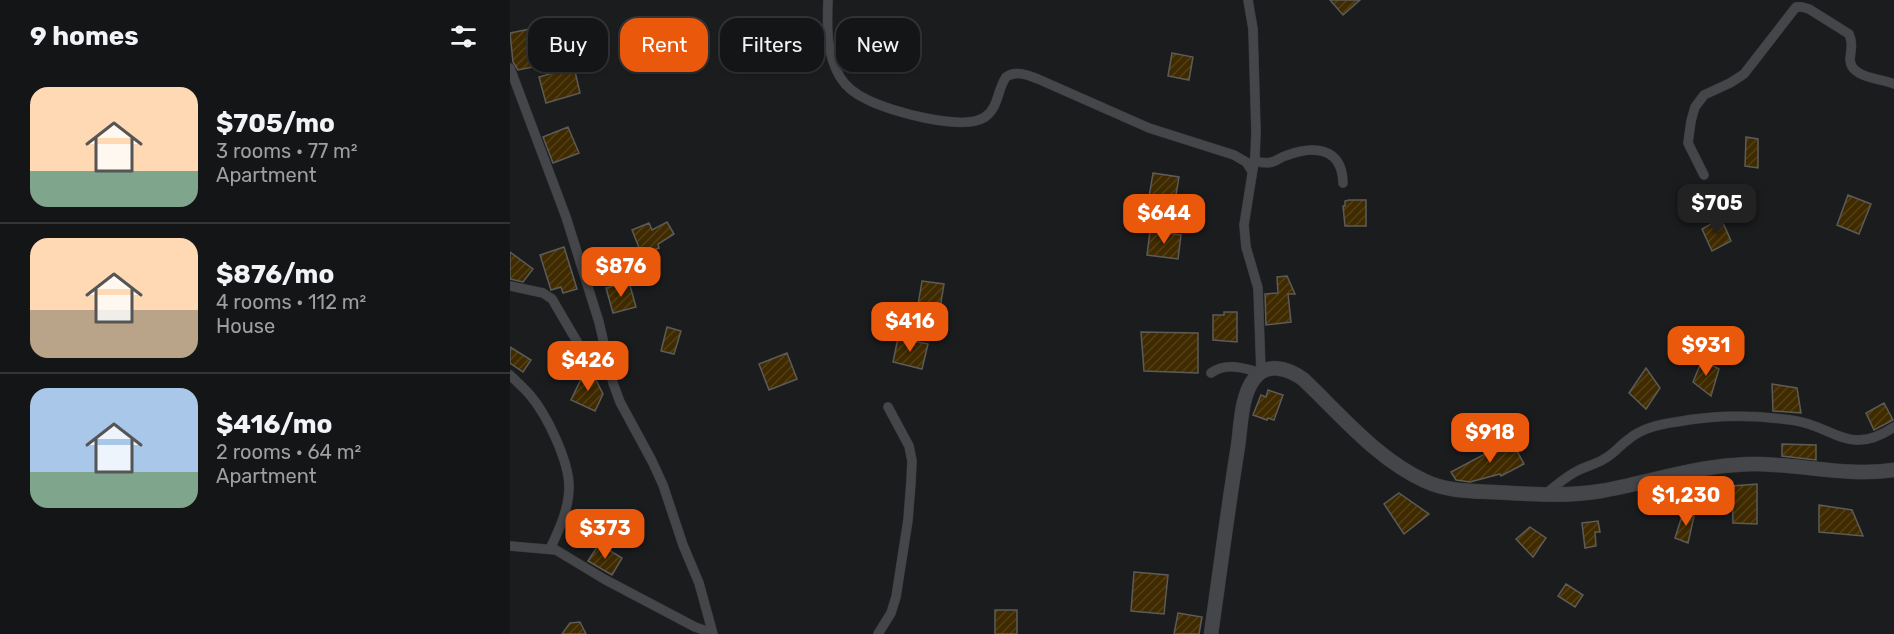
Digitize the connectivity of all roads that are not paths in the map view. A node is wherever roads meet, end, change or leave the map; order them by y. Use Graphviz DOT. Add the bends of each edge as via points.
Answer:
graph roads {
  1 [pos="828,0"];
  2 [pos="1248,0"];
  3 [pos="510,68"];
  4 [pos="1894,84"];
  5 [pos="1253,166"];
  6 [pos="1704,175"];
  7 [pos="1343,183"];
  8 [pos="510,286"];
  9 [pos="1211,373"];
  10 [pos="1261,373"];
  11 [pos="510,375"];
  12 [pos="610,375"];
  13 [pos="888,407"];
  14 [pos="1894,427"];
  15 [pos="1894,470"];
  16 [pos="1545,494"];
  17 [pos="510,546"];
  18 [pos="550,549"];
  19 [pos="712,634"];
  20 [pos="878,634"];
  21 [pos="1211,634"];
  1 -- 5 [label="street" via="828,40 834,65 851,90 867,100 939,121 974,121 986,117 992,109 1006,77 1023,74 1149,128 1234,155"];
  2 -- 5 [label="street" via="1256,71"];
  3 -- 12 [label="street" via="566,217 599,322"];
  4 -- 6 [label="street" via="1855,71 1849,34 1809,9 1796,7 1744,74 1704,95 1695,106 1688,143"];
  5 -- 7 [label="street" via="1286,155 1319,151 1336,159"];
  5 -- 10 [label="street" via="1244,225 1258,288"];
  8 -- 12 [label="street" via="543,293 552,299 589,362"];
  9 -- 10 [label="street" via="1219,367 1232,367"];
  10 -- 16 [label="street" via="1280,368 1295,374 1391,461 1426,482 1458,490"];
  10 -- 21 [label="street" via="1252,382 1244,405"];
  11 -- 18 [label="street" via="540,411 567,472 569,489 564,515"];
  12 -- 19 [label="street" via="663,485 699,583"];
  13 -- 20 [label="street" via="909,446 912,472 896,597"];
  14 -- 16 [label="street" via="1883,434 1856,440 1844,439 1805,422 1774,418 1673,422 1635,434 1612,454 1580,469"];
  15 -- 16 [label="street" via="1734,465 1599,491"];
  17 -- 18 [label="street"];
  18 -- 19 [label="street"];
}
